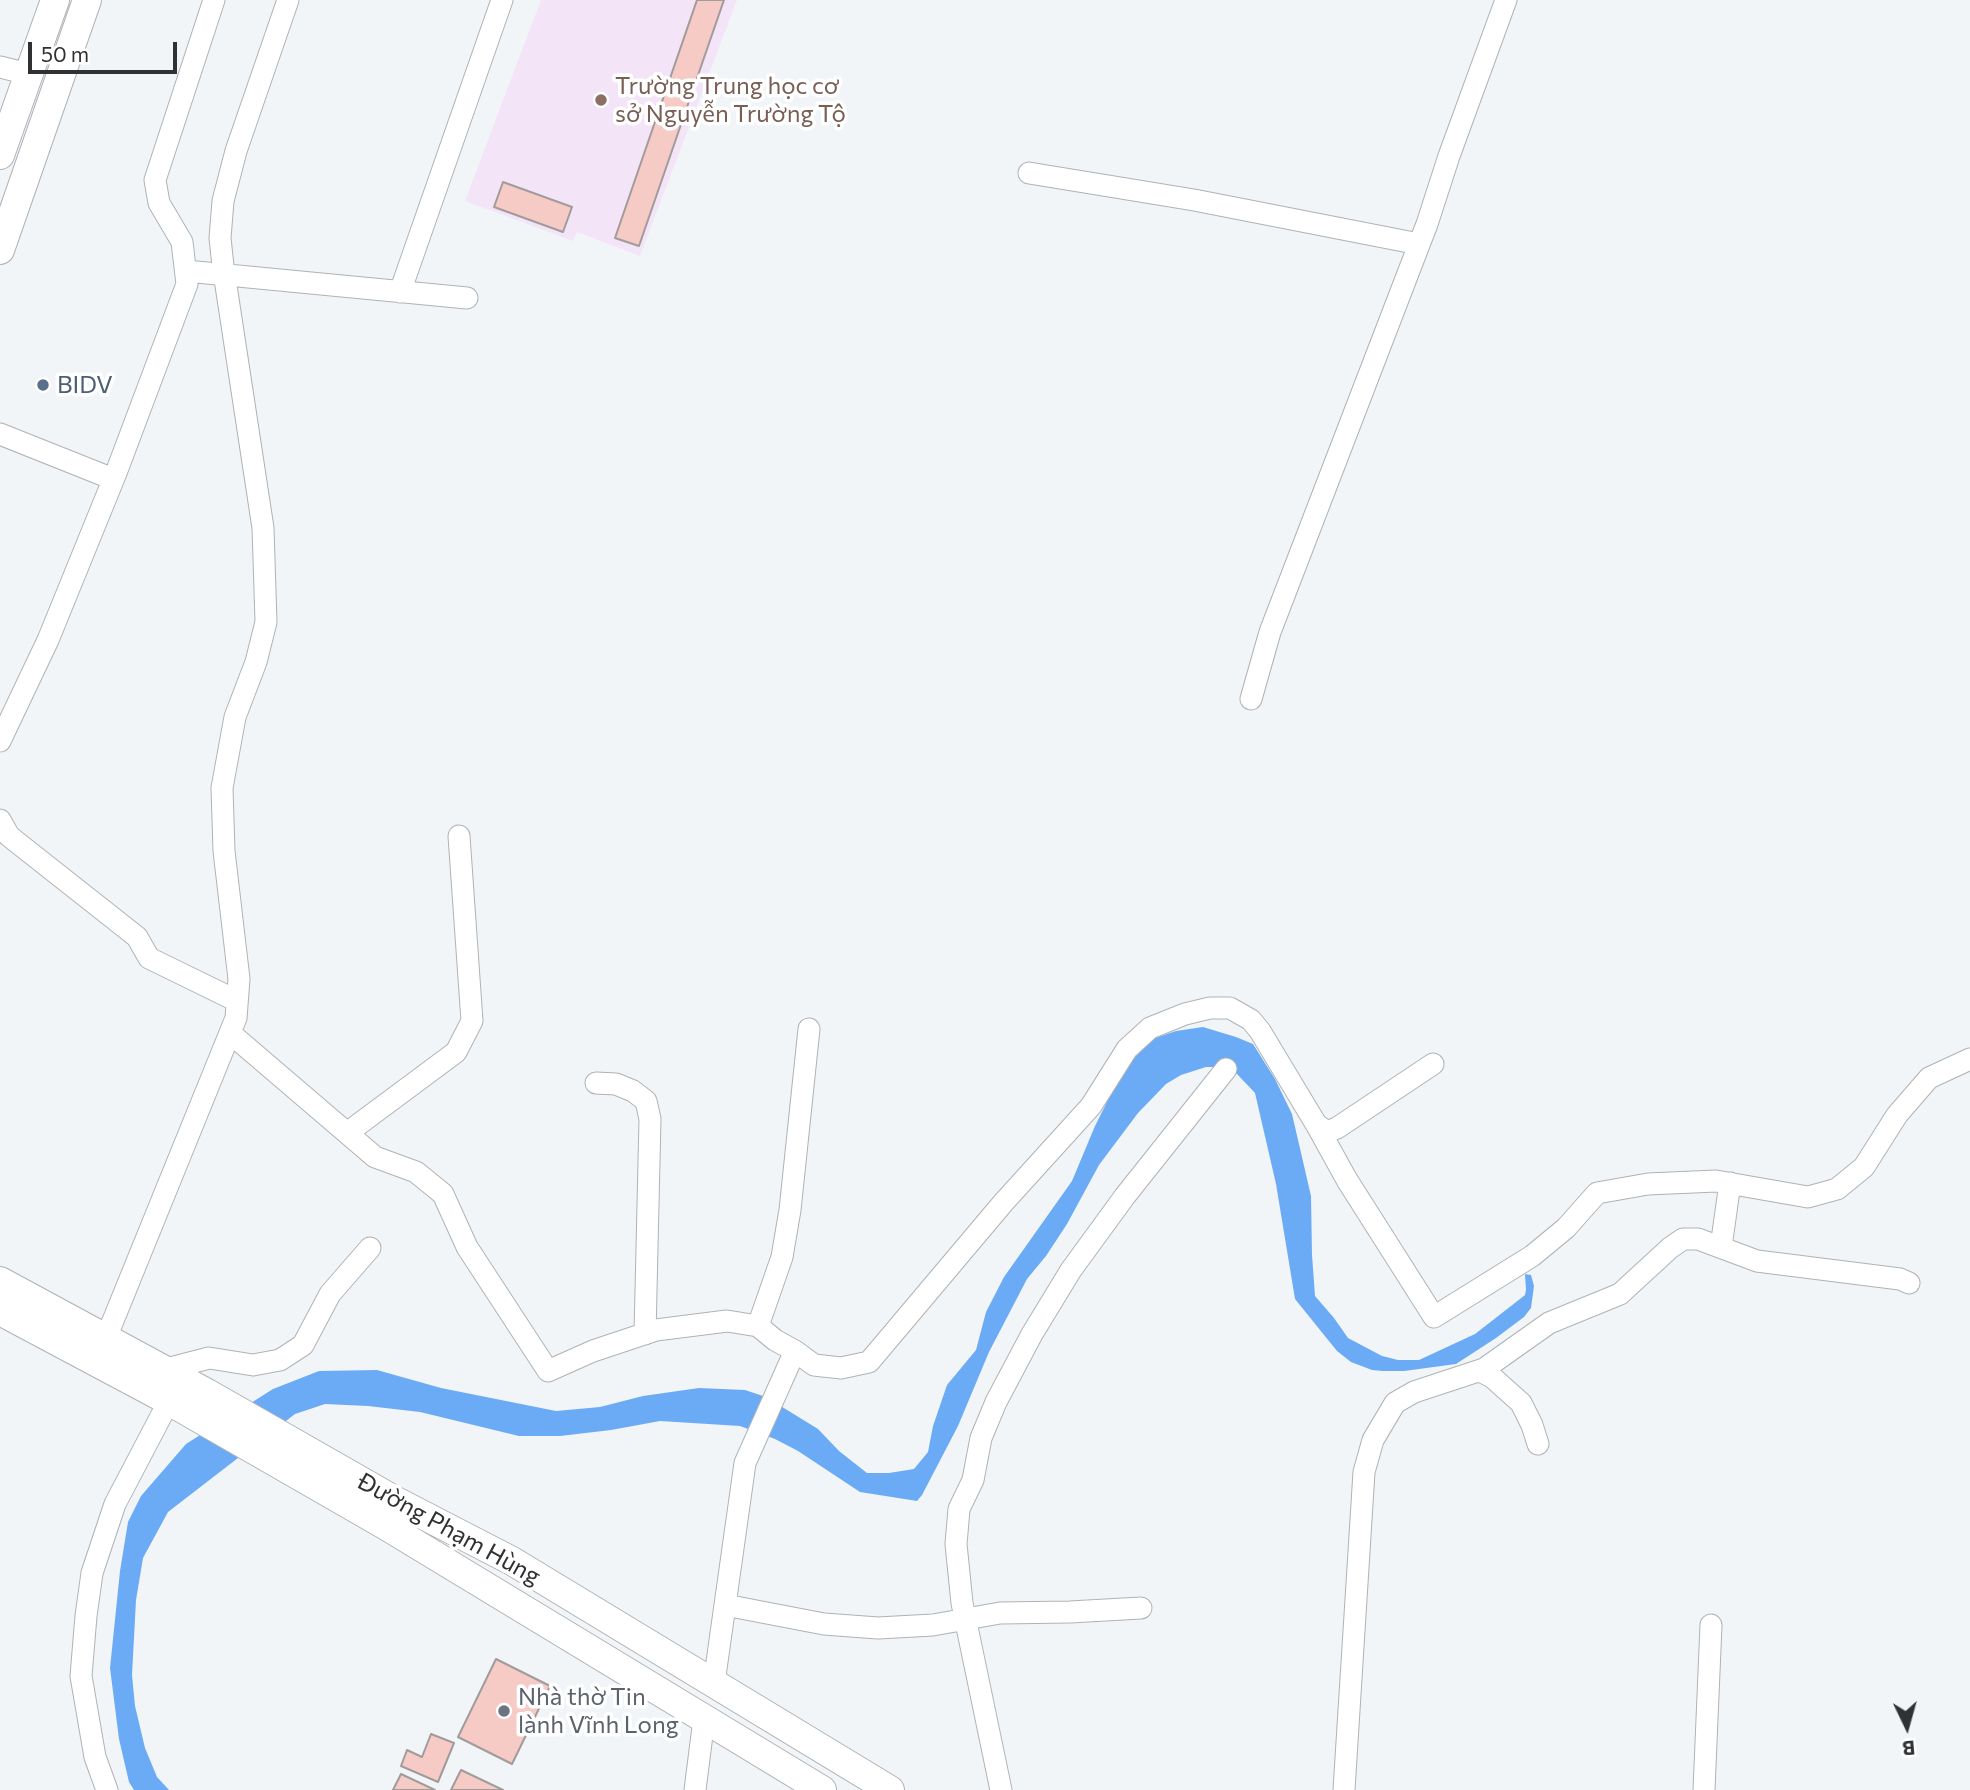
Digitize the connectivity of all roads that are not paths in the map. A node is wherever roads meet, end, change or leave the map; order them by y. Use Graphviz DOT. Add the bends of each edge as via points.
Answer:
graph roads {
  1 [pos="55,0"];
  2 [pos="87,0"];
  3 [pos="214,0"];
  4 [pos="288,0"];
  5 [pos="502,0"];
  6 [pos="1506,0"];
  7 [pos="0,67"];
  8 [pos="28,74"];
  9 [pos="58,84"];
  10 [pos="0,155"];
  11 [pos="1029,173"];
  12 [pos="1419,244"];
  13 [pos="0,250"];
  14 [pos="186,271"];
  15 [pos="224,275"];
  16 [pos="401,292"];
  17 [pos="467,298"];
  18 [pos="0,433"];
  19 [pos="113,479"];
  20 [pos="1251,699"];
  21 [pos="0,741"];
  22 [pos="0,820"];
  23 [pos="459,836"];
  24 [pos="237,1001"];
  25 [pos="809,1029"];
  26 [pos="230,1032"];
  27 [pos="1970,1059"];
  28 [pos="1433,1065"];
  29 [pos="1226,1069"];
  30 [pos="596,1083"];
  31 [pos="1316,1124"];
  32 [pos="347,1133"];
  33 [pos="1730,1183"];
  34 [pos="1721,1247"];
  35 [pos="370,1248"];
  36 [pos="0,1281"];
  37 [pos="1909,1283"];
  38 [pos="0,1311"];
  39 [pos="758,1326"];
  40 [pos="645,1334"];
  41 [pos="106,1338"];
  42 [pos="794,1351"];
  43 [pos="163,1370"];
  44 [pos="1480,1371"];
  45 [pos="169,1401"];
  46 [pos="1538,1444"];
  47 [pos="390,1513"];
  48 [pos="725,1605"];
  49 [pos="1141,1608"];
  50 [pos="965,1619"];
  51 [pos="1711,1625"];
  52 [pos="714,1683"];
  53 [pos="704,1719"];
  54 [pos="107,1790"];
  55 [pos="695,1790"];
  56 [pos="822,1790"];
  57 [pos="890,1790"];
  58 [pos="1001,1790"];
  59 [pos="1344,1790"];
  60 [pos="1704,1790"];
  1 -- 8 [label="main road"];
  2 -- 9 [label="main road"];
  3 -- 14 [label="street" via="155,180 159,203 182,242"];
  4 -- 15 [label="street" via="223,201"];
  5 -- 16 [label="street"];
  6 -- 12 [label="street"];
  7 -- 8 [label="street"];
  8 -- 9 [label="main road"];
  8 -- 10 [label="main road"];
  9 -- 13 [label="main road"];
  11 -- 12 [label="street"];
  12 -- 20 [label="street" via="1270,632"];
  14 -- 15 [label="street"];
  14 -- 19 [label="street" via="187,284"];
  15 -- 16 [label="street"];
  15 -- 24 [label="street" via="263,528 266,610 256,662 235,717 222,788 224,851 239,979"];
  16 -- 17 [label="street"];
  18 -- 19 [label="street"];
  19 -- 21 [label="street" via="48,640"];
  22 -- 24 [label="street" via="9,836 137,937 149,958"];
  23 -- 32 [label="street" via="472,1021 456,1052"];
  24 -- 26 [label="street"];
  25 -- 39 [label="street" via="782,1257"];
  26 -- 32 [label="street"];
  26 -- 41 [label="street"];
  27 -- 33 [label="street" via="1929,1078 1897,1115 1864,1167 1838,1189 1808,1197"];
  28 -- 31 [label="street" via="1337,1128 1327,1132"];
  29 -- 50 [label="street" via="1071,1269 996,1402 981,1438 973,1480 959,1509 957,1544"];
  30 -- 40 [label="street" via="633,1091 646,1101 650,1119"];
  31 -- 33 [label="street" via="1434,1317 1532,1256 1566,1228 1597,1193 1648,1184"];
  31 -- 42 [label="street" via="1251,1020 1230,1008 1210,1008 1150,1028 1127,1049 1091,1106 869,1362 841,1368 814,1365"];
  32 -- 40 [label="street" via="376,1157 416,1172 443,1194 467,1247 548,1371"];
  33 -- 34 [label="street"];
  34 -- 37 [label="street" via="1756,1261"];
  34 -- 44 [label="street" via="1683,1239 1620,1294 1549,1323"];
  35 -- 43 [label="street" via="330,1294 303,1345 280,1360 253,1365 209,1358"];
  36 -- 41 [label="main road, Đường Phạm Hùng"];
  38 -- 45 [label="main road, Đường Phạm Hùng"];
  39 -- 40 [label="street" via="727,1321"];
  39 -- 42 [label="street"];
  41 -- 43 [label="main road, Đường Phạm Hùng"];
  42 -- 48 [label="street" via="745,1464"];
  43 -- 47 [label="main road, Đường Phạm Hùng" via="207,1393"];
  44 -- 46 [label="street" via="1521,1403"];
  44 -- 59 [label="street" via="1414,1392 1395,1403 1373,1440 1364,1472"];
  45 -- 47 [label="main road, Đường Phạm Hùng"];
  45 -- 54 [label="street" via="115,1504 92,1573 81,1676 95,1757"];
  47 -- 52 [label="main road, Đường Phạm Hùng" via="512,1561"];
  47 -- 53 [label="main road, Đường Phạm Hùng"];
  48 -- 50 [label="street" via="824,1624 878,1628"];
  48 -- 52 [label="street"];
  49 -- 50 [label="street" via="1000,1613"];
  50 -- 58 [label="street"];
  51 -- 60 [label="street"];
  52 -- 57 [label="main road, Đường Phạm Hùng"];
  53 -- 55 [label="street"];
  53 -- 56 [label="main road, Đường Phạm Hùng"];
}
